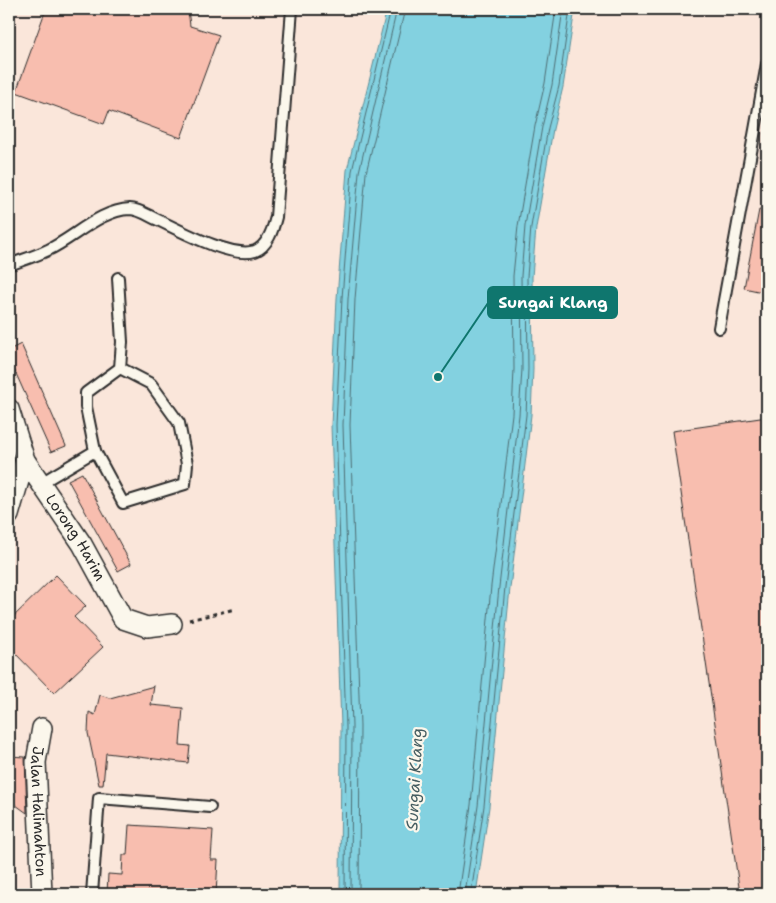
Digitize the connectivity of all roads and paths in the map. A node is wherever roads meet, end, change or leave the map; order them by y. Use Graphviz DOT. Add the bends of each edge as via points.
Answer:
graph roads {
  1 [pos="292,9"];
  2 [pos="767,64"];
  3 [pos="9,265"];
  4 [pos="118,278"];
  5 [pos="719,328"];
  6 [pos="120,368"];
  7 [pos="9,409"];
  8 [pos="95,451"];
  9 [pos="25,460"];
  10 [pos="41,483"];
  11 [pos="9,515"];
  12 [pos="235,609"];
  13 [pos="172,624"];
  14 [pos="42,728"];
  15 [pos="210,807"];
  16 [pos="42,894"];
  17 [pos="92,894"];
  1 -- 3 [label="lane" via="276,217 266,243 255,251 232,251 129,209 104,217 49,250"];
  2 -- 5 [label="lane"];
  4 -- 6 [label="lane" via="122,342"];
  6 -- 8 [label="lane" via="86,393"];
  6 -- 8 [label="lane" via="151,384 179,424 187,464 185,484 123,503"];
  7 -- 9 [label="street, Lorong Harim"];
  8 -- 10 [label="lane"];
  9 -- 10 [label="street, Lorong Harim"];
  9 -- 11 [label="street"];
  10 -- 13 [label="street, Lorong Harim" via="82,544 123,619 147,628"];
  12 -- 13 [label="path"];
  14 -- 16 [label="street, Jalan Halimahton" via="36,762"];
  15 -- 17 [label="lane" via="98,798"];
}
